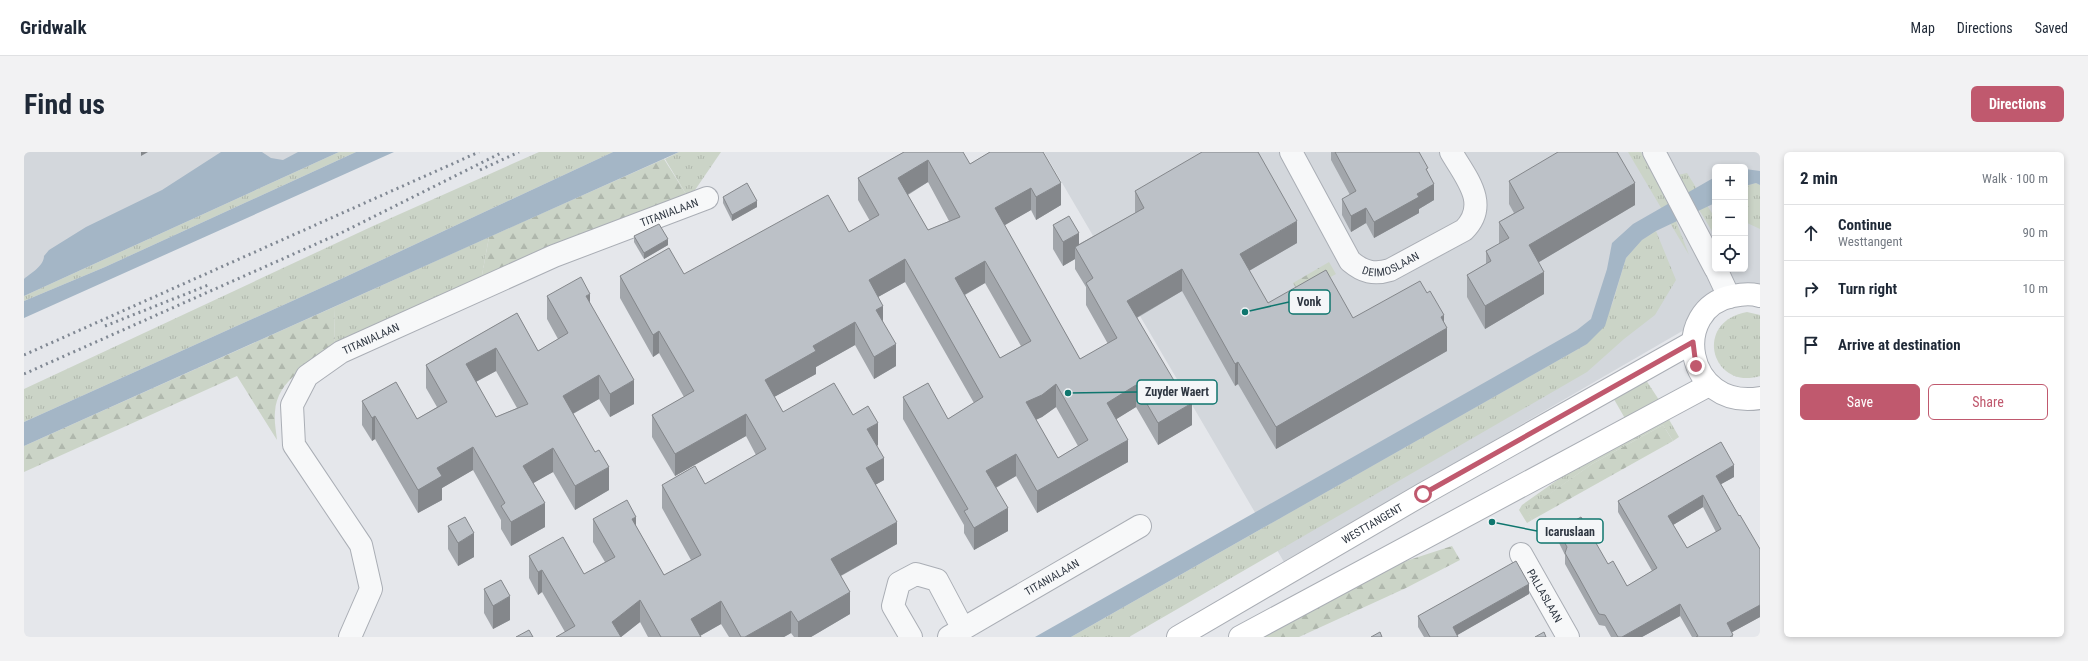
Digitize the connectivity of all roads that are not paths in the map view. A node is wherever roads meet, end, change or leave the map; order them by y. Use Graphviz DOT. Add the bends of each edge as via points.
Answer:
graph roads {
  1 [pos="1291,152"];
  2 [pos="1451,152"];
  3 [pos="1654,152"];
  4 [pos="707,198"];
  5 [pos="1712,262"];
  6 [pos="1717,272"];
  7 [pos="1729,296"];
  8 [pos="1760,296"];
  9 [pos="1693,342"];
  10 [pos="1709,385"];
  11 [pos="1760,398"];
  12 [pos="1140,526"];
  13 [pos="1521,554"];
  14 [pos="956,633"];
  15 [pos="350,637"];
  16 [pos="911,637"];
  17 [pos="1178,637"];
  18 [pos="1240,637"];
  19 [pos="1568,637"];
  1 -- 2 [label="street, DEIMOSLAAN" via="1295,164 1350,261 1359,268 1380,273 1464,230 1471,223 1475,214 1474,194"];
  3 -- 5 [label="street"];
  4 -- 15 [label="street, TITANIALAAN" via="554,256 341,352 307,376 292,405 294,445 360,545 371,589"];
  6 -- 7 [label="street"];
  7 -- 8 [label="main road"];
  7 -- 9 [label="main road" via="1704,314 1698,323"];
  9 -- 10 [label="main road" via="1696,366"];
  9 -- 17 [label="main road, WESTTANGENT" via="1423,494"];
  10 -- 11 [label="main road" via="1734,398"];
  10 -- 18 [label="main road"];
  12 -- 14 [label="street, TITANIALAAN"];
  13 -- 19 [label="street, PALLASLAAN"];
  14 -- 16 [label="street, TITANIALAAN" via="937,580 916,574 899,583 894,606"];
}
